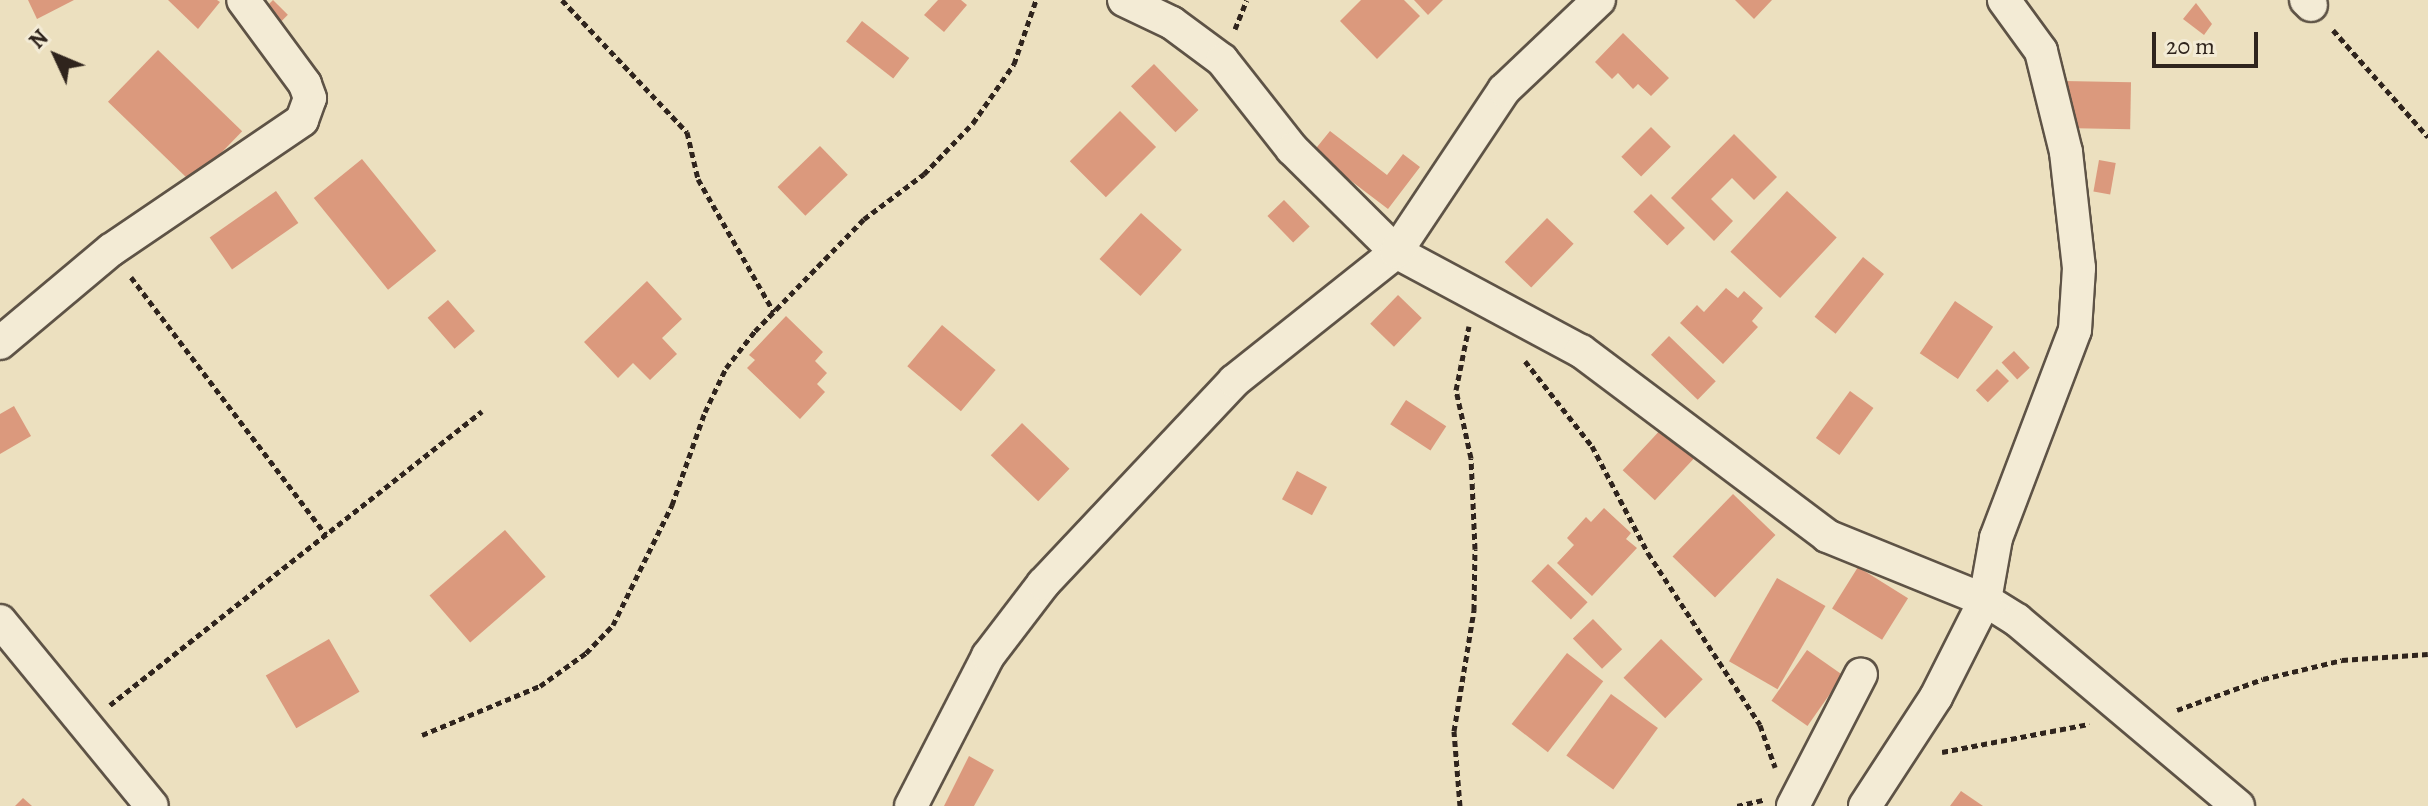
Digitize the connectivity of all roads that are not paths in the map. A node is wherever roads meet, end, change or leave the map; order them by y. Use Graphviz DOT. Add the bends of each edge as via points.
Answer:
graph roads {
  1 [pos="243,0"];
  2 [pos="1124,0"];
  3 [pos="1599,0"];
  4 [pos="2004,0"];
  5 [pos="1396,252"];
  6 [pos="0,343"];
  7 [pos="1985,600"];
  8 [pos="0,621"];
  9 [pos="1861,674"];
  10 [pos="1787,794"];
  11 [pos="152,806"];
  12 [pos="911,806"];
  13 [pos="1865,806"];
  14 [pos="2238,806"];
  1 -- 6 [label="street" via="305,84 310,98 302,120 111,250"];
  2 -- 5 [label="street" via="1172,23 1222,60 1292,149"];
  3 -- 5 [label="street" via="1504,90"];
  4 -- 7 [label="street" via="2041,51 2066,152 2079,268 2075,330 1996,538"];
  5 -- 7 [label="street" via="1581,351 1827,536"];
  5 -- 12 [label="street" via="1234,381 1043,584 988,656"];
  7 -- 13 [label="street" via="1936,697"];
  7 -- 14 [label="street" via="2017,620"];
  8 -- 11 [label="street"];
  9 -- 10 [label="street"];
}
